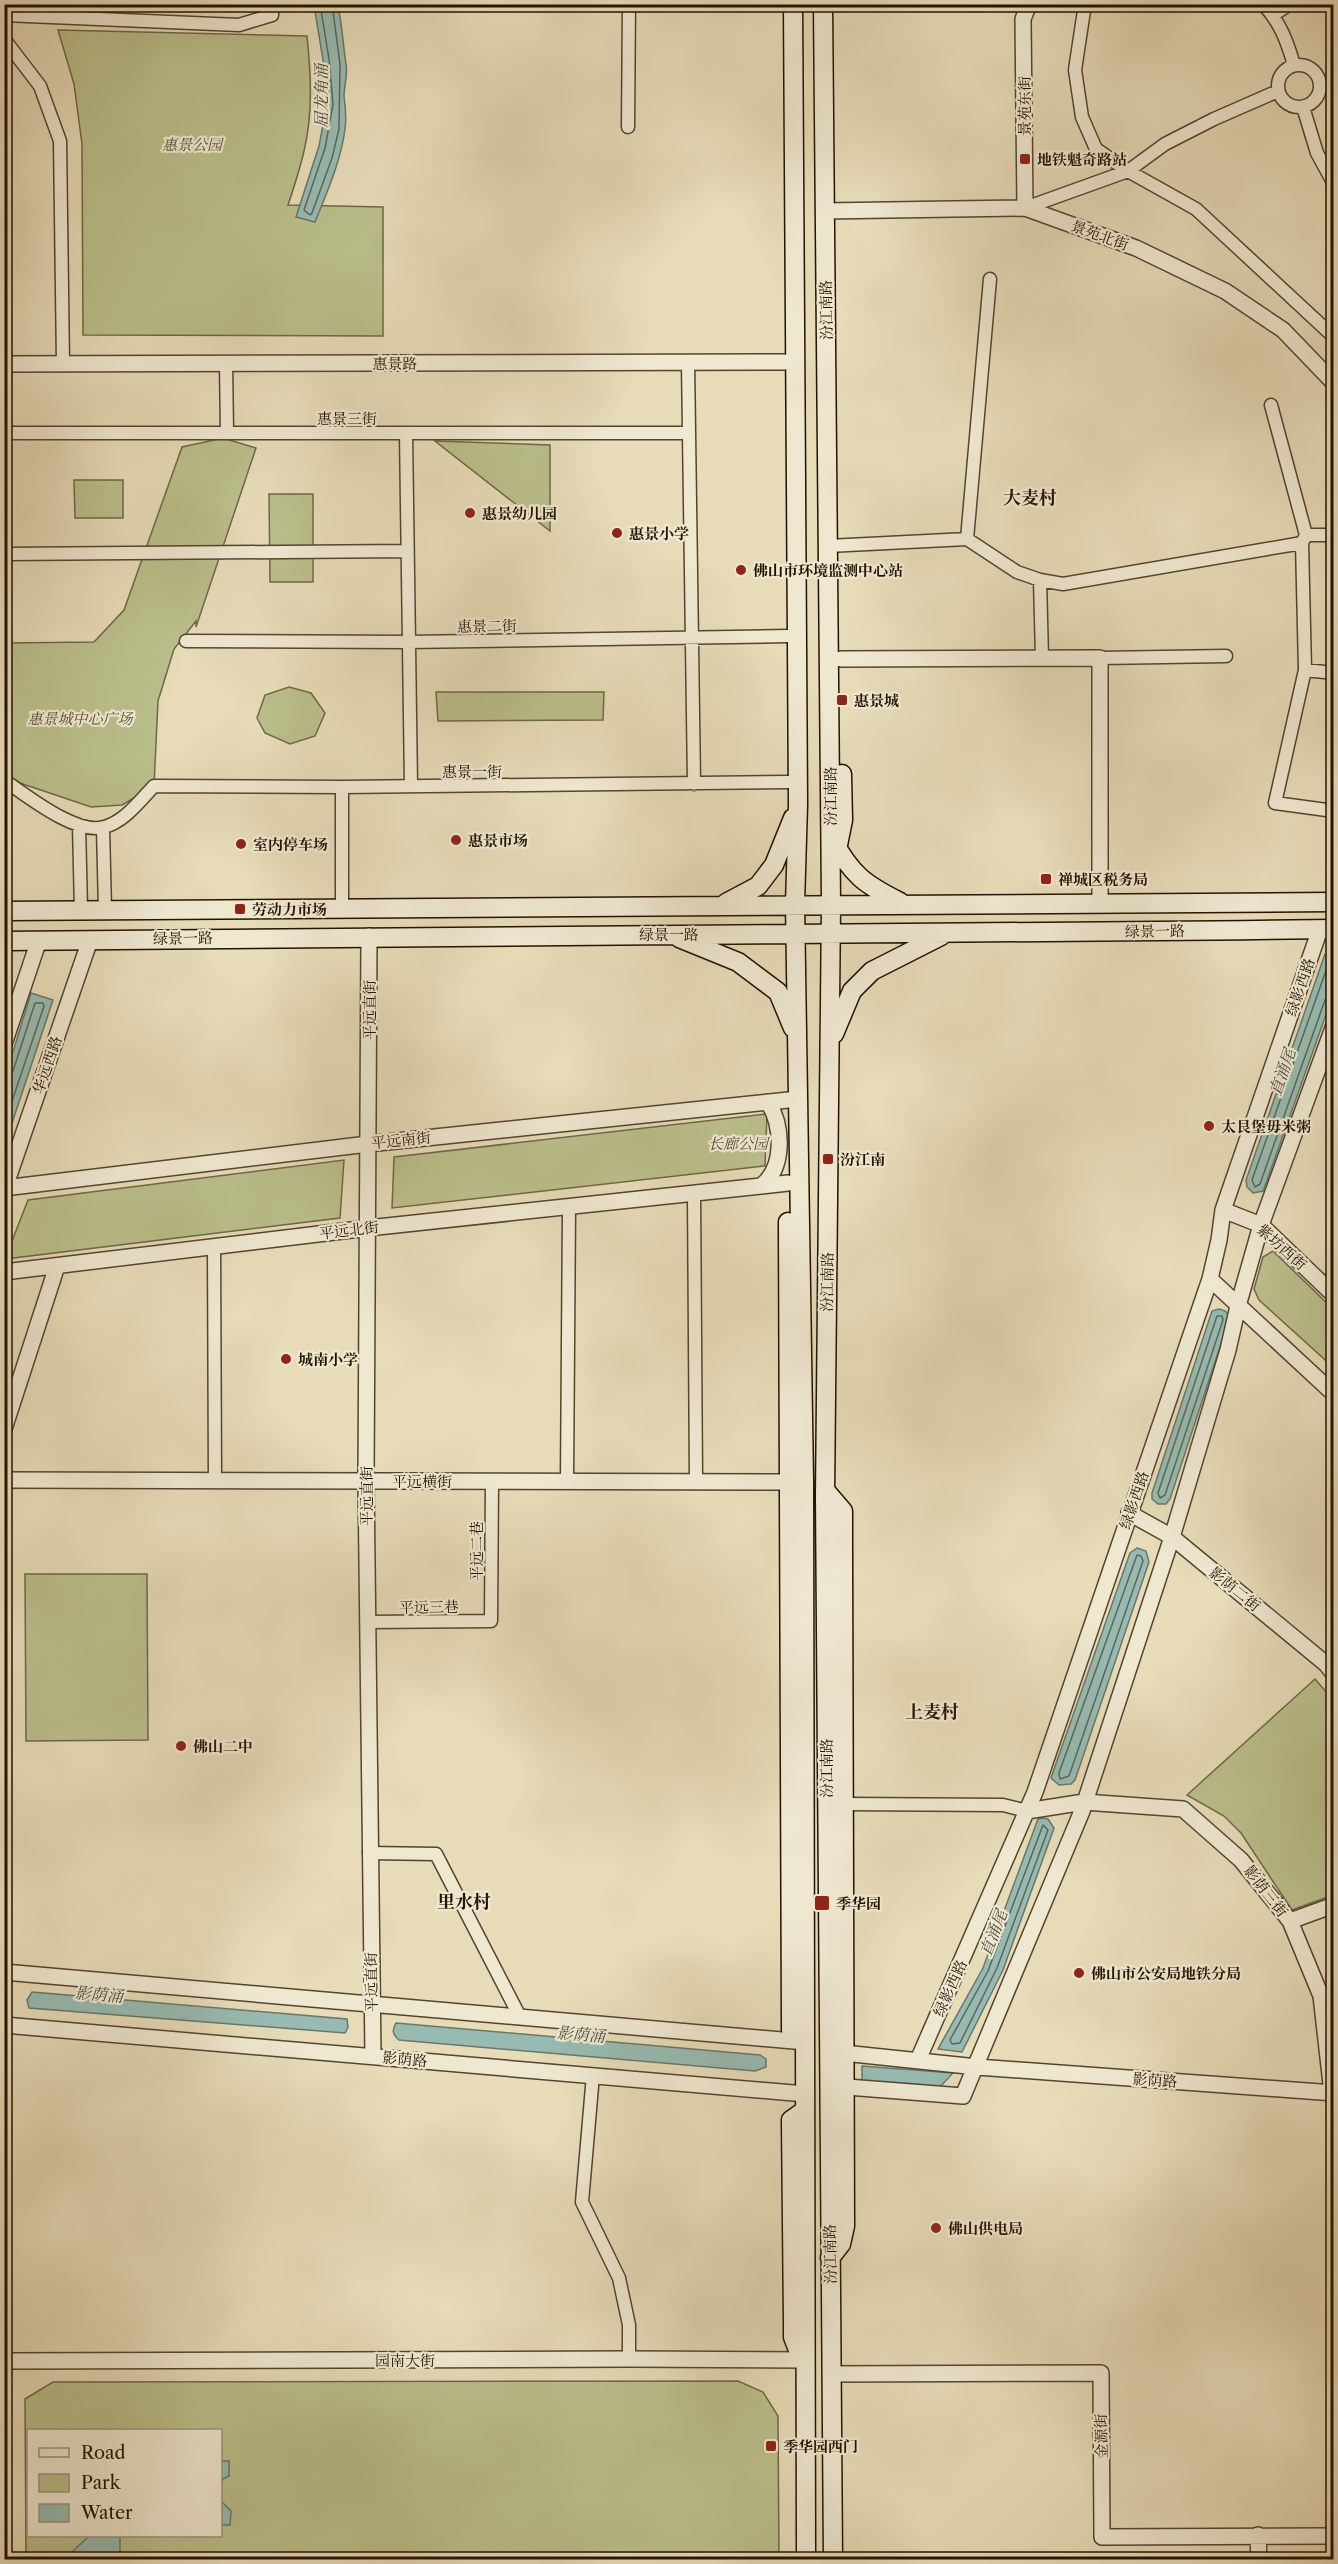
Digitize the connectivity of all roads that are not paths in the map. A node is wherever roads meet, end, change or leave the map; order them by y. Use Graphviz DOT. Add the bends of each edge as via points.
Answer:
graph roads {
  1 [pos="273,4"];
  2 [pos="629,4"];
  3 [pos="782,4"];
  4 [pos="793,4"];
  5 [pos="823,4"];
  6 [pos="832,4"];
  7 [pos="1029,4"];
  8 [pos="1085,4"];
  9 [pos="1263,4"];
  10 [pos="1290,4"];
  11 [pos="4,15"];
  12 [pos="1273,15"];
  13 [pos="4,39"];
  14 [pos="1294,65"];
  15 [pos="1334,77"];
  16 [pos="1320,78"];
  17 [pos="1278,91"];
  18 [pos="1304,107"];
  19 [pos="628,127"];
  20 [pos="1128,171"];
  21 [pos="1334,184"];
  22 [pos="1025,208"];
  23 [pos="830,211"];
  24 [pos="990,279"];
  25 [pos="1334,337"];
  26 [pos="688,362"];
  27 [pos="785,362"];
  28 [pos="226,363"];
  29 [pos="4,364"];
  30 [pos="63,364"];
  31 [pos="1334,383"];
  32 [pos="1271,405"];
  33 [pos="4,433"];
  34 [pos="227,433"];
  35 [pos="406,433"];
  36 [pos="689,433"];
  37 [pos="1334,536"];
  38 [pos="967,539"];
  39 [pos="1304,539"];
  40 [pos="833,545"];
  41 [pos="406,551"];
  42 [pos="4,554"];
  43 [pos="792,562"];
  44 [pos="1040,580"];
  45 [pos="788,636"];
  46 [pos="691,638"];
  47 [pos="186,641"];
  48 [pos="408,642"];
  49 [pos="1226,656"];
  50 [pos="1042,658"];
  51 [pos="1100,658"];
  52 [pos="841,659"];
  53 [pos="1305,670"];
  54 [pos="1334,673"];
  55 [pos="789,782"];
  56 [pos="694,784"];
  57 [pos="8,785"];
  58 [pos="411,786"];
  59 [pos="342,787"];
  60 [pos="798,805"];
  61 [pos="1334,811"];
  62 [pos="79,825"];
  63 [pos="789,826"];
  64 [pos="103,828"];
  65 [pos="834,843"];
  66 [pos="1332,898"];
  67 [pos="1100,903"];
  68 [pos="723,904"];
  69 [pos="795,904"];
  70 [pos="831,904"];
  71 [pos="905,904"];
  72 [pos="342,908"];
  73 [pos="81,910"];
  74 [pos="105,910"];
  75 [pos="4,911"];
  76 [pos="1327,929"];
  77 [pos="669,934"];
  78 [pos="796,934"];
  79 [pos="946,934"];
  80 [pos="831,935"];
  81 [pos="369,936"];
  82 [pos="39,940"];
  83 [pos="90,940"];
  84 [pos="4,941"];
  85 [pos="786,1009"];
  86 [pos="1334,1025"];
  87 [pos="798,1042"];
  88 [pos="4,1044"];
  89 [pos="830,1044"];
  90 [pos="793,1100"];
  91 [pos="768,1102"];
  92 [pos="368,1144"];
  93 [pos="788,1183"];
  94 [pos="761,1186"];
  95 [pos="5,1189"];
  96 [pos="694,1194"];
  97 [pos="568,1207"];
  98 [pos="1223,1210"];
  99 [pos="1261,1225"];
  100 [pos="368,1228"];
  101 [pos="214,1247"];
  102 [pos="57,1266"];
  103 [pos="4,1272"];
  104 [pos="1210,1279"];
  105 [pos="1334,1295"];
  106 [pos="1238,1306"];
  107 [pos="1334,1394"];
  108 [pos="4,1429"];
  109 [pos="4,1480"];
  110 [pos="215,1480"];
  111 [pos="366,1480"];
  112 [pos="492,1481"];
  113 [pos="567,1481"];
  114 [pos="696,1481"];
  115 [pos="796,1482"];
  116 [pos="1129,1513"];
  117 [pos="1172,1537"];
  118 [pos="491,1621"];
  119 [pos="367,1622"];
  120 [pos="1334,1674"];
  121 [pos="1084,1802"];
  122 [pos="836,1804"];
  123 [pos="1027,1811"];
  124 [pos="369,1853"];
  125 [pos="1334,1905"];
  126 [pos="1290,1922"];
  127 [pos="4,1972"];
  128 [pos="371,2010"];
  129 [pos="520,2017"];
  130 [pos="4,2025"];
  131 [pos="805,2046"];
  132 [pos="373,2051"];
  133 [pos="834,2053"];
  134 [pos="918,2061"];
  135 [pos="976,2067"];
  136 [pos="593,2075"];
  137 [pos="834,2085"];
  138 [pos="1333,2093"];
  139 [pos="805,2097"];
  140 [pos="629,2359"];
  141 [pos="806,2360"];
  142 [pos="4,2361"];
  143 [pos="831,2374"];
  144 [pos="1258,2535"];
  145 [pos="1334,2536"];
  146 [pos="806,2559"];
  147 [pos="833,2559"];
  148 [pos="1259,2559"];
  1 -- 11 [label="street" via="272,15 239,25"];
  2 -- 19 [label="street"];
  3 -- 27 [label="main road"];
  4 -- 43 [label="main road, 汾江南路"];
  5 -- 23 [label="main road, 汾江南路"];
  6 -- 23 [label="main road"];
  7 -- 22 [label="street, 景苑东街" via="1023,20"];
  8 -- 20 [label="street" via="1075,70 1082,117 1096,149"];
  9 -- 12 [label="street"];
  10 -- 12 [label="street"];
  12 -- 14 [label="street" via="1286,36"];
  13 -- 30 [label="street" via="40,86 60,141"];
  14 -- 16 [label="street" via="1309,66"];
  14 -- 17 [label="street" via="1282,73"];
  15 -- 16 [label="street"];
  16 -- 18 [label="street" via="1320,93"];
  17 -- 18 [label="street" via="1287,103"];
  17 -- 20 [label="street" via="1165,144"];
  18 -- 21 [label="street" via="1317,153"];
  20 -- 22 [label="street"];
  20 -- 25 [label="street" via="1196,210"];
  22 -- 23 [label="street, 景苑北街"];
  22 -- 31 [label="street, 景苑北街" via="1136,248 1225,291 1283,330"];
  23 -- 40 [label="main road, 汾江南路"];
  24 -- 38 [label="street"];
  26 -- 27 [label="street, 惠景路"];
  26 -- 28 [label="street, 惠景路"];
  26 -- 36 [label="street"];
  27 -- 43 [label="main road"];
  28 -- 30 [label="street, 惠景路"];
  28 -- 34 [label="street"];
  29 -- 30 [label="street, 惠景路"];
  32 -- 39 [label="street"];
  33 -- 34 [label="street, 惠景三街"];
  34 -- 35 [label="street, 惠景三街"];
  35 -- 36 [label="street, 惠景三街"];
  35 -- 41 [label="street"];
  36 -- 46 [label="street"];
  37 -- 39 [label="street"];
  38 -- 40 [label="street"];
  38 -- 44 [label="street" via="1017,572"];
  39 -- 44 [label="street" via="1063,584"];
  39 -- 53 [label="street"];
  40 -- 52 [label="main road"];
  40 -- 65 [label="main road, 汾江南路"];
  41 -- 42 [label="street"];
  41 -- 48 [label="street"];
  43 -- 45 [label="main road"];
  43 -- 60 [label="main road, 汾江南路"];
  44 -- 50 [label="street"];
  45 -- 46 [label="street, 惠景二街"];
  45 -- 55 [label="main road"];
  46 -- 48 [label="street, 惠景二街"];
  46 -- 56 [label="street"];
  47 -- 48 [label="street, 惠景二街"];
  48 -- 58 [label="street"];
  49 -- 51 [label="street"];
  50 -- 51 [label="street"];
  50 -- 52 [label="street"];
  51 -- 67 [label="street"];
  52 -- 65 [label="main road" via="843,820"];
  53 -- 54 [label="street"];
  53 -- 61 [label="street" via="1275,803"];
  55 -- 56 [label="street, 惠景一街"];
  55 -- 63 [label="main road"];
  56 -- 58 [label="street, 惠景一街"];
  57 -- 62 [label="street" via="46,810"];
  58 -- 59 [label="street, 惠景一街"];
  59 -- 64 [label="street, 惠景一街" via="154,786 127,814"];
  59 -- 72 [label="street"];
  60 -- 63 [label="main road"];
  60 -- 69 [label="main road, 汾江南路"];
  62 -- 64 [label="street"];
  62 -- 73 [label="street"];
  63 -- 68 [label="main road" via="774,865 758,886"];
  64 -- 74 [label="street"];
  65 -- 70 [label="main road, 汾江南路"];
  65 -- 71 [label="main road" via="846,865 869,886"];
  66 -- 67 [label="main road, 绿景一路"];
  67 -- 71 [label="main road, 绿景一路"];
  68 -- 69 [label="main road, 绿景一路"];
  68 -- 72 [label="main road, 绿景一路"];
  69 -- 70 [label="main road, 绿景一路"];
  69 -- 78 [label="main road, 汾江南路"];
  70 -- 71 [label="main road, 绿景一路"];
  70 -- 80 [label="main road, 汾江南路"];
  72 -- 74 [label="main road, 绿景一路"];
  73 -- 74 [label="main road, 绿景一路"];
  73 -- 75 [label="main road, 绿景一路"];
  76 -- 79 [label="main road, 绿景一路"];
  76 -- 98 [label="street, 绿影西路"];
  77 -- 78 [label="main road, 绿景一路"];
  77 -- 81 [label="main road, 绿景一路"];
  77 -- 85 [label="main road" via="738,962 778,992"];
  78 -- 80 [label="main road, 绿景一路"];
  78 -- 87 [label="main road, 汾江南路"];
  79 -- 80 [label="main road, 绿景一路"];
  79 -- 89 [label="main road" via="872,971 852,991"];
  80 -- 89 [label="main road, 汾江南路"];
  81 -- 83 [label="main road, 绿景一路"];
  81 -- 92 [label="street, 平远直街"];
  82 -- 83 [label="main road, 绿景一路"];
  82 -- 84 [label="main road, 绿景一路"];
  82 -- 88 [label="street"];
  83 -- 95 [label="street, 华远西路"];
  85 -- 87 [label="main road"];
  85 -- 90 [label="main road"];
  86 -- 99 [label="street"];
  87 -- 90 [label="main road, 汾江南路"];
  89 -- 122 [label="main road, 汾江南路" via="825,1490 834,1548"];
  90 -- 91 [label="street, 平远南街"];
  90 -- 93 [label="main road" via="788,1125"];
  90 -- 115 [label="main road, 汾江南路"];
  91 -- 92 [label="street, 平远南街"];
  91 -- 94 [label="street" via="777,1125 778,1159 769,1180"];
  92 -- 95 [label="street, 平远南街"];
  92 -- 100 [label="street, 平远直街"];
  93 -- 94 [label="street, 平远北街"];
  93 -- 115 [label="main road"];
  94 -- 96 [label="street, 平远北街"];
  96 -- 97 [label="street, 平远北街"];
  96 -- 114 [label="street"];
  97 -- 100 [label="street, 平远北街"];
  97 -- 113 [label="street"];
  98 -- 99 [label="street, 紫坊西街"];
  98 -- 104 [label="street, 绿影西路"];
  99 -- 105 [label="street, 紫坊西街"];
  99 -- 106 [label="street"];
  100 -- 101 [label="street, 平远北街"];
  100 -- 111 [label="street, 平远直街"];
  101 -- 102 [label="street, 平远北街"];
  101 -- 110 [label="street"];
  102 -- 103 [label="street, 平远北街"];
  102 -- 108 [label="street"];
  104 -- 106 [label="street"];
  104 -- 116 [label="street, 绿影西路"];
  106 -- 107 [label="street"];
  106 -- 117 [label="street"];
  109 -- 110 [label="street, 平远横街"];
  110 -- 111 [label="street, 平远横街"];
  111 -- 112 [label="street, 平远横街"];
  111 -- 119 [label="street, 平远直街"];
  112 -- 113 [label="street, 平远横街"];
  112 -- 118 [label="street, 平远二巷"];
  113 -- 114 [label="street, 平远横街"];
  114 -- 115 [label="street, 平远横街"];
  115 -- 131 [label="main road, 汾江南路" via="797,1804"];
  116 -- 117 [label="street, 影荫二街"];
  116 -- 123 [label="street, 绿影西路"];
  117 -- 120 [label="street, 影荫二街"];
  117 -- 121 [label="street"];
  118 -- 119 [label="street, 平远三巷"];
  119 -- 124 [label="street, 平远直街"];
  121 -- 123 [label="street, 影荫三街"];
  121 -- 126 [label="street, 影荫三街" via="1184,1809 1241,1860"];
  121 -- 135 [label="street"];
  122 -- 123 [label="street" via="1003,1805"];
  122 -- 133 [label="main road, 汾江南路"];
  123 -- 134 [label="street, 绿影西路"];
  124 -- 128 [label="street, 平远直街"];
  124 -- 129 [label="street" via="436,1854"];
  125 -- 126 [label="street"];
  126 -- 138 [label="street, 影荫三街" via="1321,1996"];
  127 -- 128 [label="street"];
  128 -- 129 [label="street"];
  128 -- 132 [label="street, 平远直街"];
  129 -- 131 [label="street"];
  130 -- 132 [label="street, 影荫路"];
  131 -- 139 [label="main road, 汾江南路"];
  132 -- 136 [label="street, 影荫路"];
  133 -- 134 [label="street, 影荫路"];
  133 -- 137 [label="main road, 汾江南路"];
  134 -- 135 [label="street, 影荫路"];
  135 -- 137 [label="street" via="963,2096"];
  135 -- 138 [label="street, 影荫路"];
  136 -- 139 [label="street, 影荫路"];
  136 -- 140 [label="street" via="582,2202 619,2278 629,2325"];
  137 -- 143 [label="main road, 汾江南路"];
  139 -- 141 [label="main road, 汾江南路"];
  140 -- 141 [label="street, 园南大街"];
  140 -- 142 [label="street, 园南大街"];
  141 -- 146 [label="main road, 汾江南路"];
  143 -- 144 [label="street, 金源街" via="1101,2373 1102,2537"];
  143 -- 147 [label="main road, 汾江南路"];
  144 -- 145 [label="street, 金源街"];
  144 -- 148 [label="street"];
}
